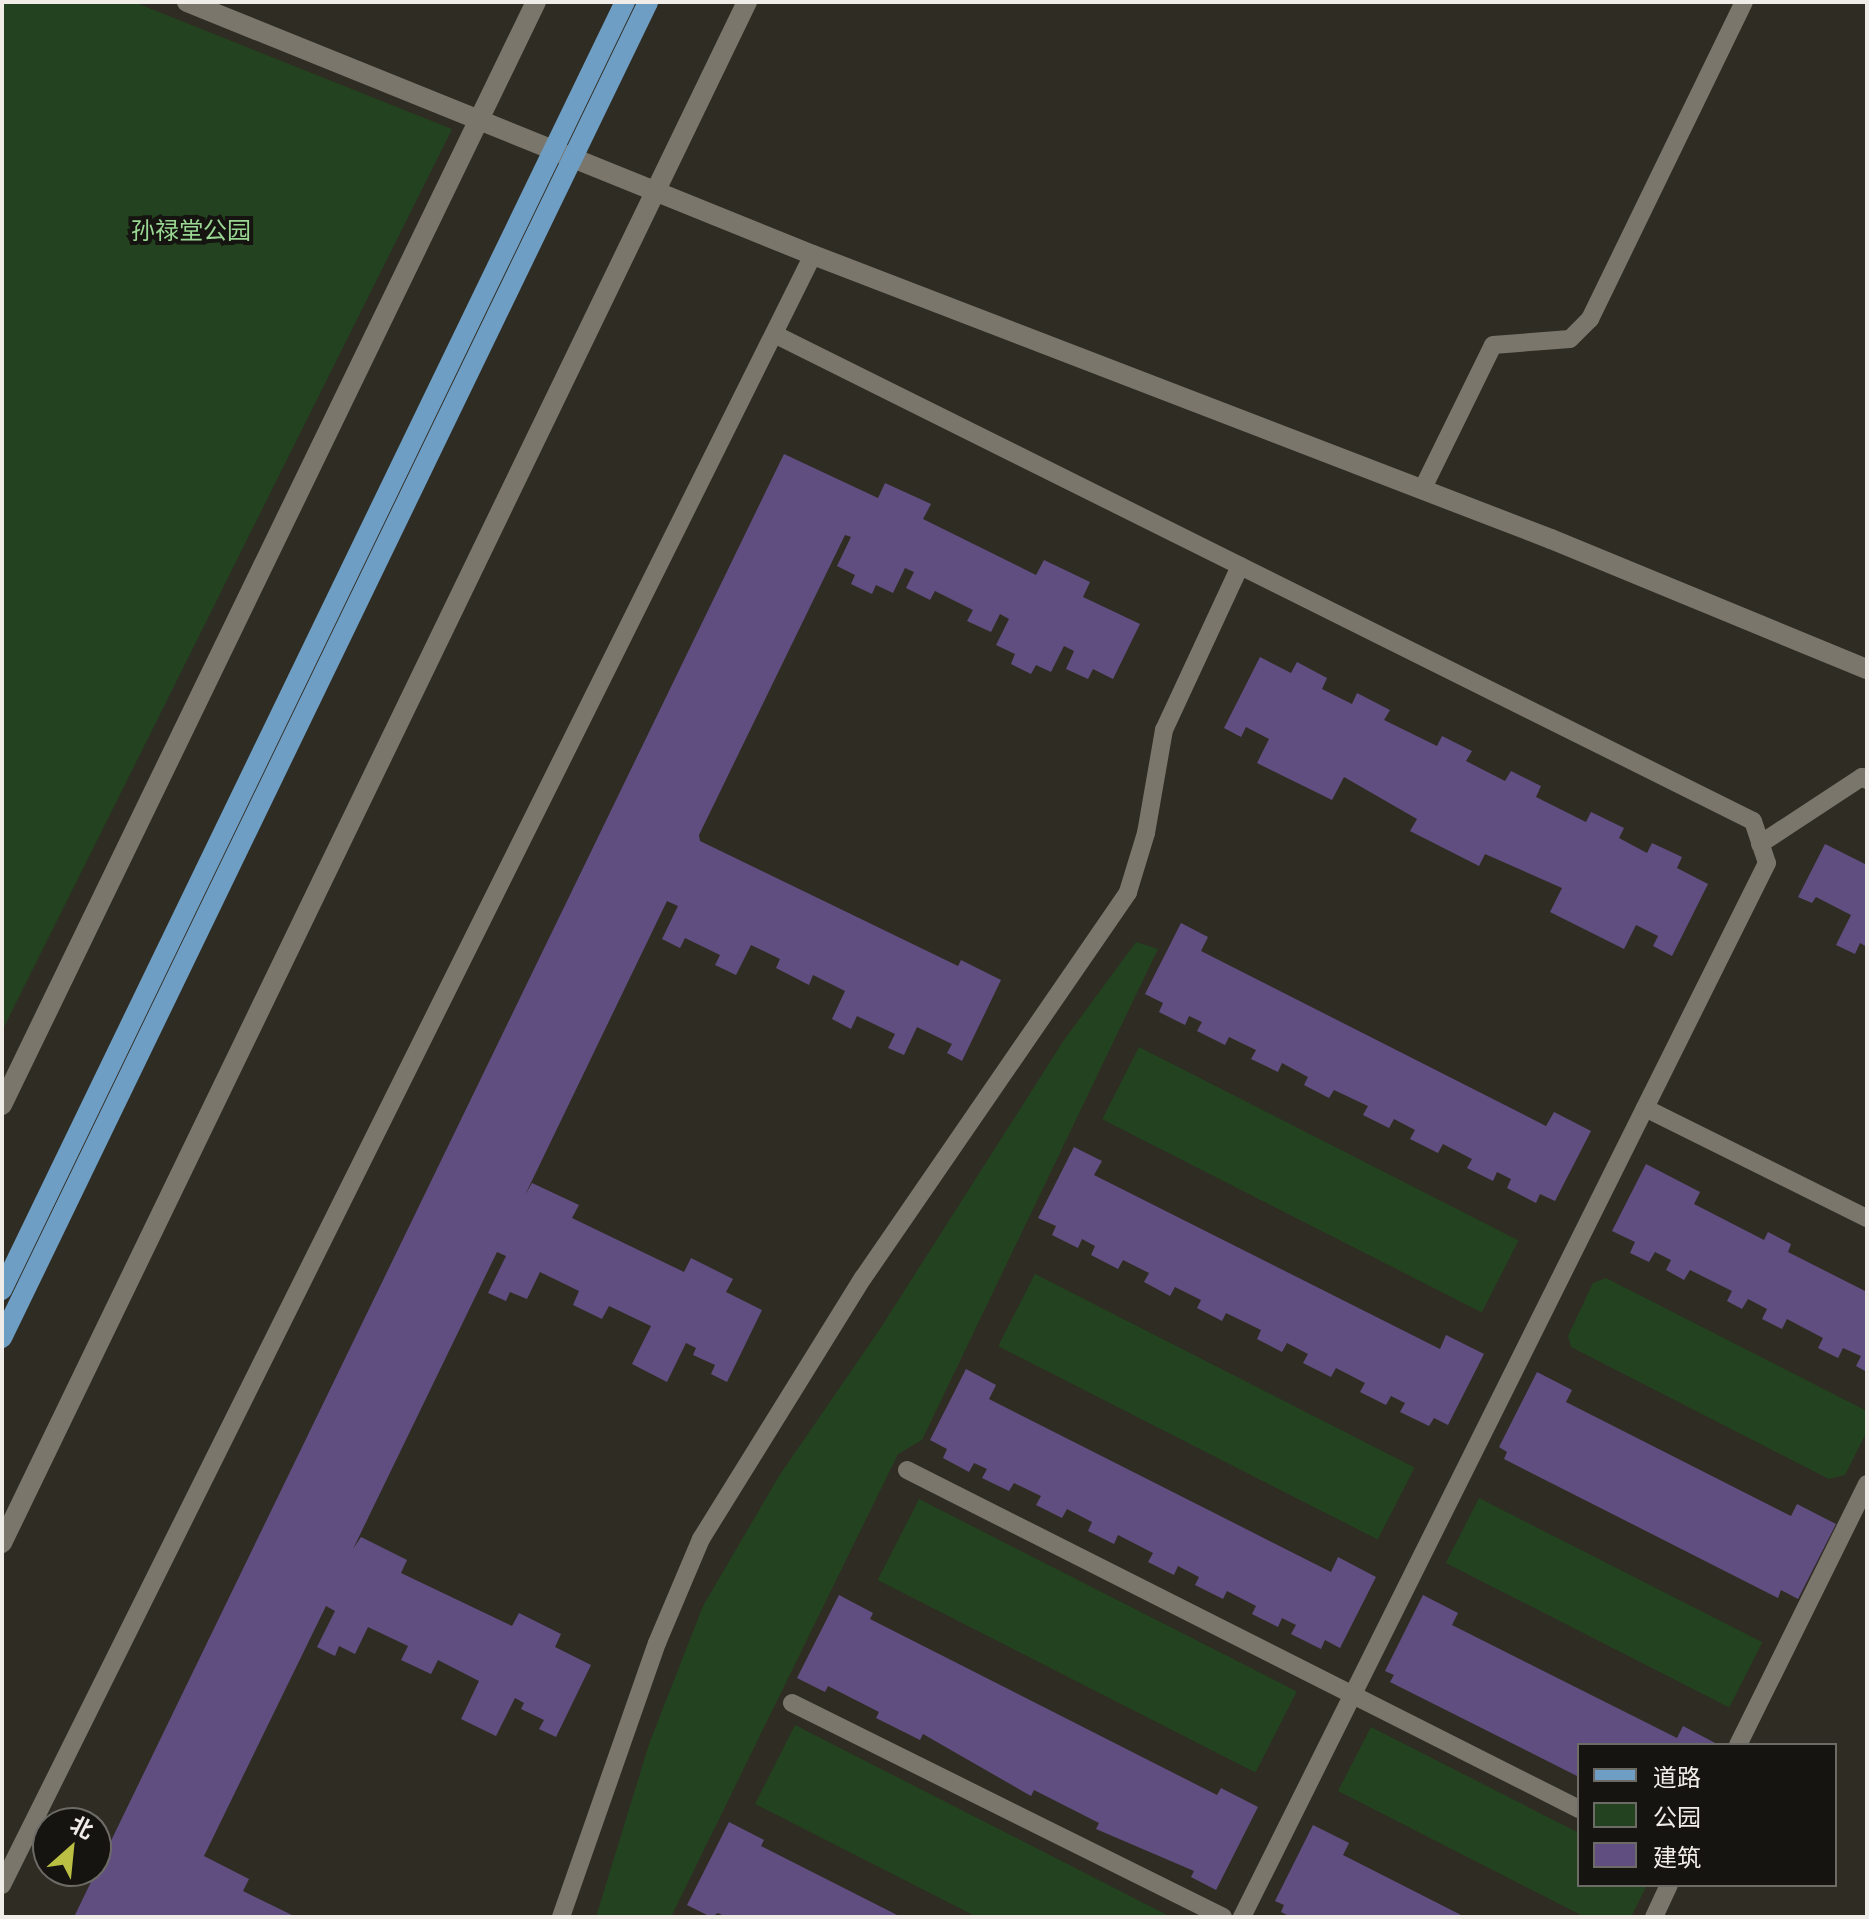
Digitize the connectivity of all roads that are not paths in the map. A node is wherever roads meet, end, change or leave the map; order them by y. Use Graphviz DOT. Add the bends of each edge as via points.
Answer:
graph roads {
  1 [pos="187,2"];
  2 [pos="536,2"];
  3 [pos="625,2"];
  4 [pos="648,2"];
  5 [pos="747,2"];
  6 [pos="1744,2"];
  7 [pos="479,118"];
  8 [pos="564,152"];
  9 [pos="656,190"];
  10 [pos="813,255"];
  11 [pos="774,334"];
  12 [pos="1422,490"];
  13 [pos="1240,566"];
  14 [pos="1867,669"];
  15 [pos="1867,780"];
  16 [pos="1760,844"];
  17 [pos="2,1105"];
  18 [pos="1645,1108"];
  19 [pos="1867,1218"];
  20 [pos="2,1290"];
  21 [pos="2,1338"];
  22 [pos="907,1470"];
  23 [pos="1867,1484"];
  24 [pos="2,1543"];
  25 [pos="1352,1695"];
  26 [pos="792,1703"];
  27 [pos="1739,1743"];
  28 [pos="1577,1808"];
  29 [pos="2,1885"];
  30 [pos="1668,1887"];
  31 [pos="561,1917"];
  32 [pos="1223,1917"];
  33 [pos="1242,1917"];
  34 [pos="1654,1917"];
  1 -- 7 [label="street"];
  2 -- 7 [label="street"];
  3 -- 8 [label="main road"];
  4 -- 8 [label="main road"];
  5 -- 9 [label="street"];
  6 -- 12 [label="lane" via="1590,319 1570,339 1493,345"];
  7 -- 8 [label="street"];
  7 -- 17 [label="street"];
  8 -- 9 [label="street"];
  8 -- 20 [label="main road"];
  8 -- 21 [label="main road"];
  9 -- 10 [label="street"];
  9 -- 24 [label="street"];
  10 -- 11 [label="lane"];
  10 -- 12 [label="street"];
  11 -- 13 [label="lane"];
  11 -- 29 [label="lane"];
  12 -- 14 [label="street"];
  13 -- 16 [label="lane" via="1753,821"];
  13 -- 31 [label="lane" via="1164,730 1146,833 1128,892 863,1278 701,1539 657,1643"];
  15 -- 16 [label="lane" via="1862,777"];
  16 -- 18 [label="lane" via="1767,863"];
  18 -- 19 [label="lane"];
  18 -- 25 [label="lane"];
  22 -- 25 [label="lane"];
  23 -- 27 [label="lane"];
  25 -- 28 [label="lane"];
  25 -- 33 [label="lane"];
  26 -- 32 [label="lane"];
  30 -- 34 [label="lane"];
}
